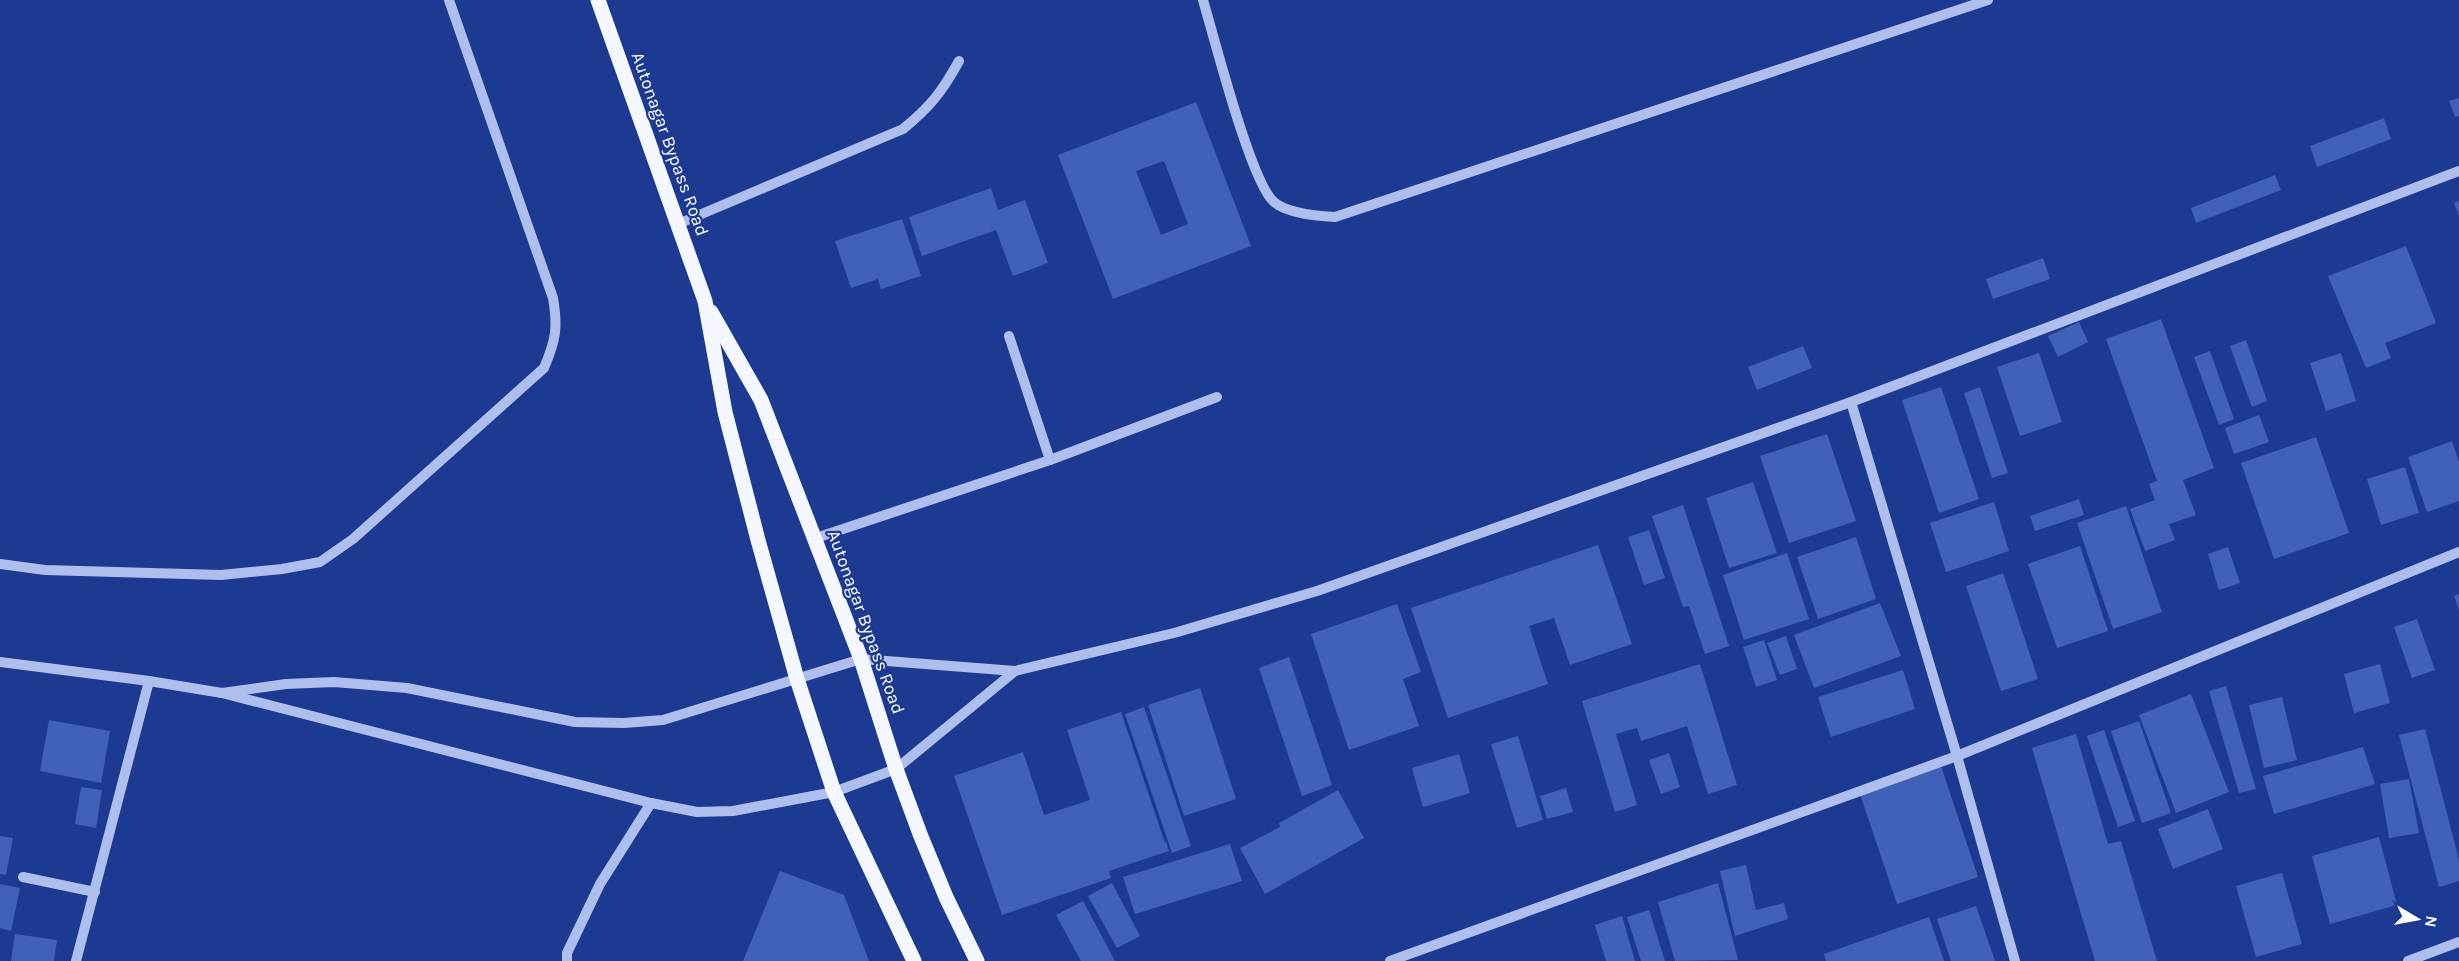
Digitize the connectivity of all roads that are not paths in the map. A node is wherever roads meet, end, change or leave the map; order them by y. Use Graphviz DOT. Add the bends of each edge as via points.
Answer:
graph roads {
  1 [pos="448,0"];
  2 [pos="598,0"];
  3 [pos="1203,0"];
  4 [pos="1988,0"];
  5 [pos="959,61"];
  6 [pos="2459,171"];
  7 [pos="678,224"];
  8 [pos="705,301"];
  9 [pos="1009,336"];
  10 [pos="1216,397"];
  11 [pos="1851,402"];
  12 [pos="1050,460"];
  13 [pos="816,538"];
  14 [pos="2459,552"];
  15 [pos="0,564"];
  16 [pos="861,659"];
  17 [pos="0,662"];
  18 [pos="1015,671"];
  19 [pos="797,679"];
  20 [pos="149,681"];
  21 [pos="222,693"];
  22 [pos="1957,756"];
  23 [pos="896,769"];
  24 [pos="834,792"];
  25 [pos="651,803"];
  26 [pos="23,877"];
  27 [pos="95,892"];
  28 [pos="2458,944"];
  29 [pos="76,961"];
  30 [pos="567,961"];
  31 [pos="914,961"];
  32 [pos="977,961"];
  33 [pos="1390,961"];
  34 [pos="2015,961"];
  35 [pos="2408,961"];
  1 -- 15 [label="street" via="553,298 555,341 544,368 353,539 320,562 221,575 45,570"];
  2 -- 7 [label="main road, Autonagar Bypass Road"];
  3 -- 4 [label="street" via="1256,174 1274,202 1306,215 1335,217"];
  5 -- 7 [label="street" via="928,109 903,129"];
  6 -- 11 [label="street"];
  7 -- 8 [label="main road, Autonagar Bypass Road"];
  8 -- 13 [label="main road, Autonagar Bypass Road" via="761,400"];
  8 -- 19 [label="main road, Autonagar Bypass Road" via="725,412"];
  9 -- 12 [label="street"];
  10 -- 12 [label="street"];
  11 -- 18 [label="street" via="1317,591 1174,633"];
  11 -- 22 [label="street"];
  12 -- 13 [label="street"];
  13 -- 16 [label="main road, Autonagar Bypass Road"];
  14 -- 22 [label="street"];
  16 -- 18 [label="street"];
  16 -- 19 [label="street"];
  16 -- 23 [label="main road, Autonagar Bypass Road"];
  17 -- 20 [label="street"];
  18 -- 23 [label="street"];
  19 -- 21 [label="street" via="663,720 624,723 575,722 407,688 334,682"];
  19 -- 24 [label="main road, Autonagar Bypass Road"];
  20 -- 21 [label="street"];
  20 -- 27 [label="street"];
  21 -- 25 [label="street"];
  22 -- 33 [label="street"];
  22 -- 34 [label="street"];
  23 -- 24 [label="street"];
  23 -- 32 [label="main road, Autonagar Bypass Road" via="933,866"];
  24 -- 25 [label="street" via="733,811 697,812"];
  24 -- 31 [label="main road, Autonagar Bypass Road"];
  25 -- 30 [label="street" via="600,884 567,953"];
  26 -- 27 [label="street"];
  27 -- 29 [label="street"];
  28 -- 35 [label="street"];
}
